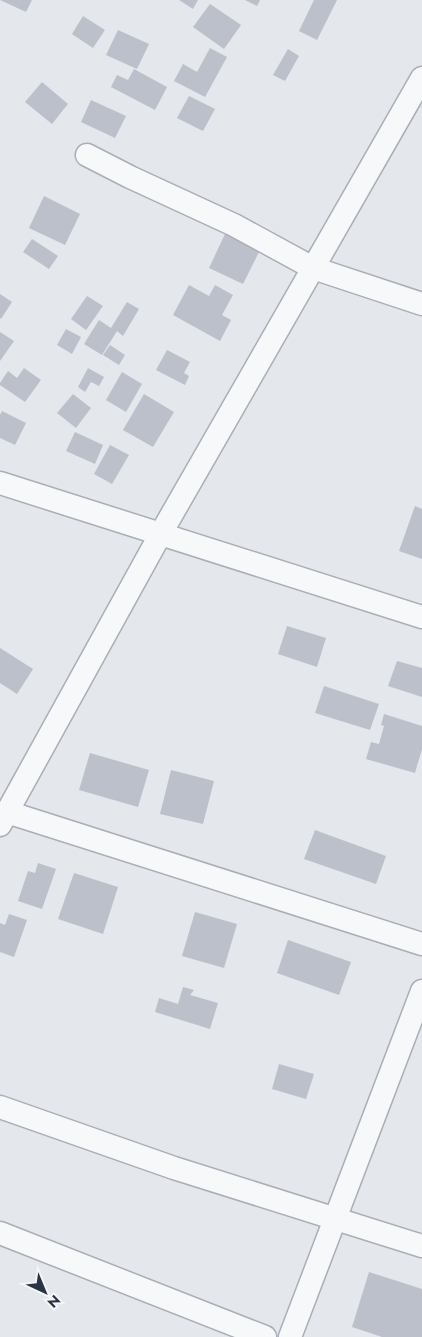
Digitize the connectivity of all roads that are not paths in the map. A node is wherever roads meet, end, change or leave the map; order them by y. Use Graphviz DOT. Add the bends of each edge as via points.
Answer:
graph roads {
  1 [pos="422,78"];
  2 [pos="87,155"];
  3 [pos="313,268"];
  4 [pos="422,304"];
  5 [pos="0,483"];
  6 [pos="160,535"];
  7 [pos="422,617"];
  8 [pos="4,818"];
  9 [pos="422,944"];
  10 [pos="422,990"];
  11 [pos="0,1107"];
  12 [pos="334,1219"];
  13 [pos="0,1233"];
  14 [pos="422,1246"];
  15 [pos="265,1337"];
  16 [pos="290,1337"];
  1 -- 3 [label="street"];
  2 -- 3 [label="street" via="234,225"];
  3 -- 4 [label="street"];
  3 -- 6 [label="street"];
  5 -- 6 [label="street"];
  6 -- 7 [label="street"];
  6 -- 8 [label="street"];
  8 -- 9 [label="street"];
  10 -- 12 [label="street"];
  11 -- 12 [label="street" via="174,1168"];
  12 -- 14 [label="street"];
  12 -- 16 [label="street"];
  13 -- 15 [label="street"];
}
